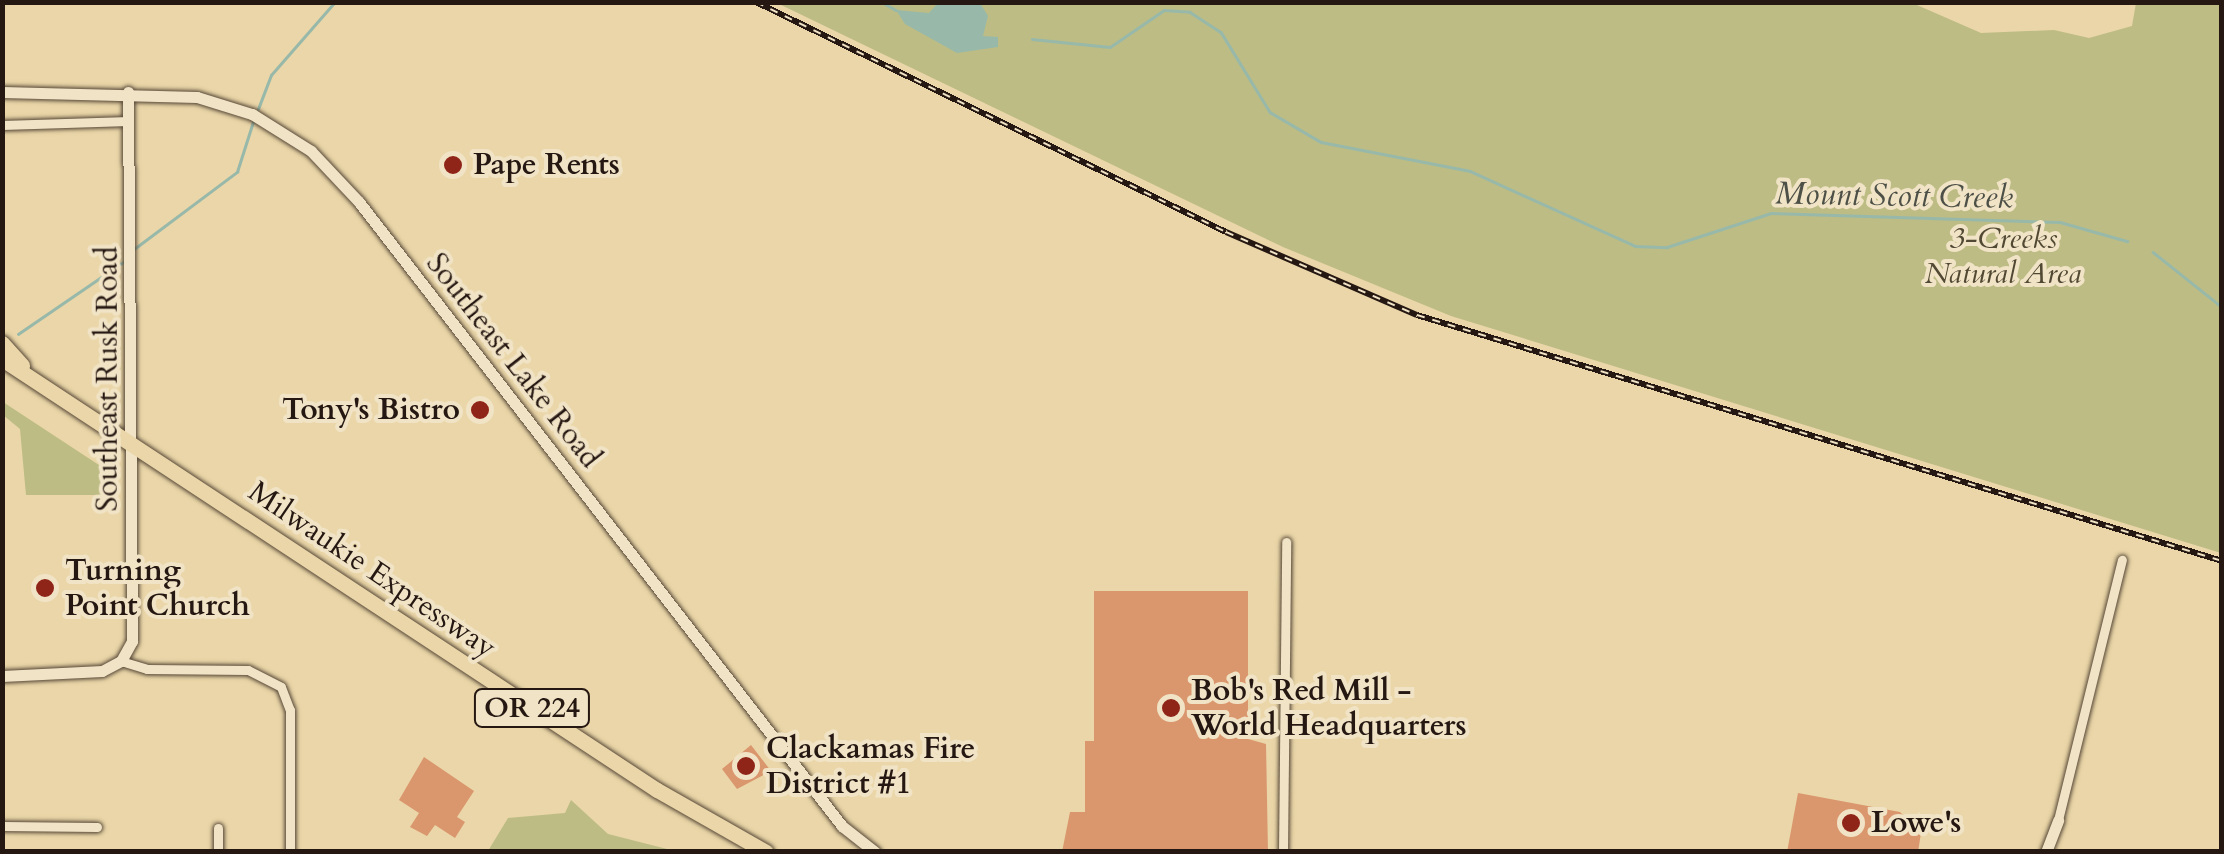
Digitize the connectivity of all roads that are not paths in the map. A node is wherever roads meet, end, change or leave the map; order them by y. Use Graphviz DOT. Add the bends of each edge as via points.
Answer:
graph roads {
  1 [pos="2,92"];
  2 [pos="128,92"];
  3 [pos="129,121"];
  4 [pos="2,124"];
  5 [pos="2,344"];
  6 [pos="2,359"];
  7 [pos="38,382"];
  8 [pos="132,445"];
  9 [pos="1286,542"];
  10 [pos="2122,560"];
  11 [pos="121,661"];
  12 [pos="2,676"];
  13 [pos="2058,820"];
  14 [pos="2,826"];
  15 [pos="97,827"];
  16 [pos="218,828"];
  17 [pos="218,852"];
  18 [pos="290,852"];
  19 [pos="766,852"];
  20 [pos="875,852"];
  21 [pos="1284,852"];
  22 [pos="2046,852"];
  1 -- 2 [label="street, Southeast Lake Road"];
  2 -- 3 [label="street, Southeast Rusk Road"];
  2 -- 20 [label="street, Southeast Lake Road" via="182,94 241,110 281,130 359,202 816,793"];
  3 -- 4 [label="street"];
  3 -- 8 [label="street, Southeast Rusk Road"];
  5 -- 7 [label="highway"];
  6 -- 7 [label="highway, Milwaukie Expressway / OR 224"];
  7 -- 8 [label="highway, Milwaukie Expressway / OR 224"];
  8 -- 11 [label="street, Southeast Rusk Road" via="135,628"];
  8 -- 19 [label="highway, Milwaukie Expressway / OR 224" via="657,790"];
  9 -- 21 [label="street"];
  10 -- 13 [label="street"];
  11 -- 12 [label="street" via="97,672"];
  11 -- 18 [label="street" via="161,670 248,670 281,687 290,710"];
  13 -- 22 [label="street"];
  14 -- 15 [label="street"];
  16 -- 17 [label="street"];
}
